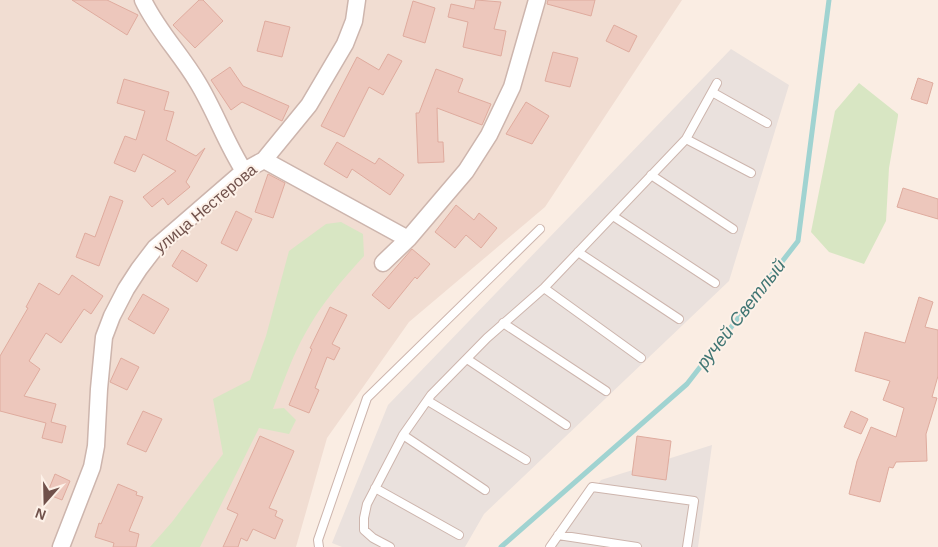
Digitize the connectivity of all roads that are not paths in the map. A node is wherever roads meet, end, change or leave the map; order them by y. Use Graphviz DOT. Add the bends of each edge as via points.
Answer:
graph roads {
  1 [pos="142,0"];
  2 [pos="357,0"];
  3 [pos="537,0"];
  4 [pos="717,83"];
  5 [pos="712,92"];
  6 [pos="767,123"];
  7 [pos="686,138"];
  8 [pos="264,160"];
  9 [pos="244,171"];
  10 [pos="751,173"];
  11 [pos="651,176"];
  12 [pos="612,216"];
  13 [pos="540,229"];
  14 [pos="733,229"];
  15 [pos="408,239"];
  16 [pos="578,252"];
  17 [pos="383,263"];
  18 [pos="715,283"];
  19 [pos="544,288"];
  20 [pos="679,319"];
  21 [pos="504,323"];
  22 [pos="641,358"];
  23 [pos="466,359"];
  24 [pos="606,391"];
  25 [pos="428,400"];
  26 [pos="566,425"];
  27 [pos="403,435"];
  28 [pos="526,460"];
  29 [pos="375,488"];
  30 [pos="485,490"];
  31 [pos="459,535"];
  32 [pos="558,535"];
  33 [pos="61,547"];
  34 [pos="319,547"];
  35 [pos="390,547"];
  36 [pos="550,547"];
  37 [pos="636,547"];
  38 [pos="686,547"];
  1 -- 9 [label="street" via="210,103 231,152"];
  2 -- 8 [label="street, улица Нестерова" via="354,21 345,44 309,105"];
  3 -- 15 [label="street" via="512,86 489,135 466,171"];
  4 -- 5 [label="lane"];
  5 -- 6 [label="lane"];
  5 -- 7 [label="lane"];
  7 -- 10 [label="lane"];
  7 -- 11 [label="lane"];
  8 -- 9 [label="street, улица Нестерова"];
  8 -- 15 [label="street"];
  9 -- 33 [label="street, улица Нестерова" via="155,248 130,282 112,316 104,337 92,467"];
  11 -- 12 [label="lane"];
  11 -- 14 [label="lane"];
  12 -- 16 [label="lane"];
  12 -- 18 [label="lane"];
  13 -- 34 [label="lane" via="367,398 318,540"];
  15 -- 17 [label="street"];
  16 -- 19 [label="lane"];
  16 -- 20 [label="lane"];
  19 -- 21 [label="lane"];
  19 -- 22 [label="lane"];
  21 -- 23 [label="lane"];
  21 -- 24 [label="lane"];
  23 -- 25 [label="lane"];
  23 -- 26 [label="lane"];
  25 -- 27 [label="lane"];
  25 -- 28 [label="lane"];
  27 -- 29 [label="lane"];
  27 -- 30 [label="lane"];
  29 -- 31 [label="lane"];
  29 -- 35 [label="lane" via="366,504 364,530"];
  32 -- 36 [label="lane"];
  32 -- 37 [label="lane"];
  32 -- 38 [label="lane" via="592,486 694,502"];
}
